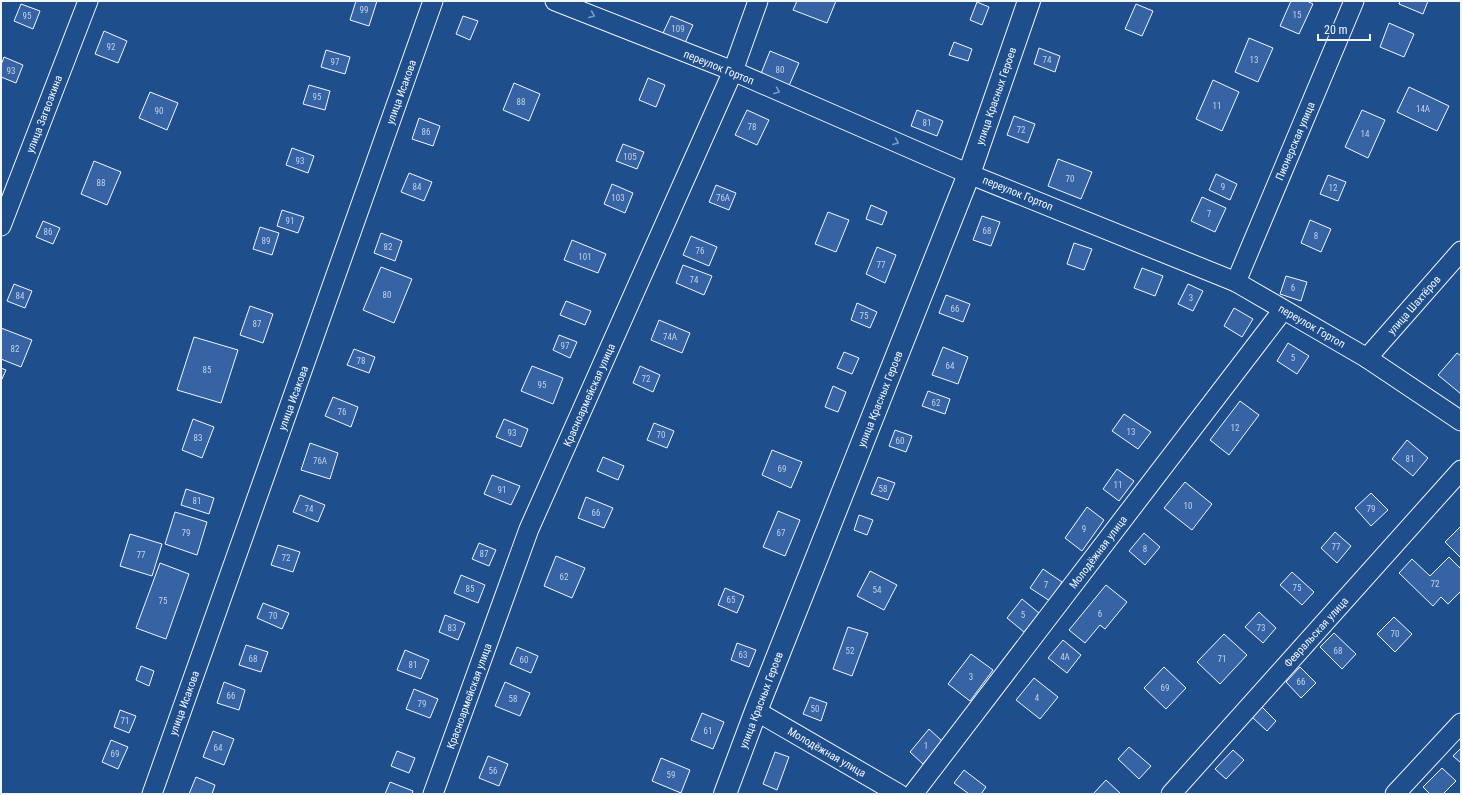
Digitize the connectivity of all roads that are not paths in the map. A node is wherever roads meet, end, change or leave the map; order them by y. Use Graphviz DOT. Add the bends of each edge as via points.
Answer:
graph roads {
  1 [pos="88,1"];
  2 [pos="433,1"];
  3 [pos="556,1"];
  4 [pos="758,1"];
  5 [pos="1029,1"];
  6 [pos="1354,1"];
  7 [pos="733,71"];
  8 [pos="969,174"];
  9 [pos="1,226"];
  10 [pos="1461,251"];
  11 [pos="1236,282"];
  12 [pos="1283,310"];
  13 [pos="1367,358"];
  14 [pos="1461,421"];
  15 [pos="1461,470"];
  16 [pos="756,711"];
  17 [pos="1461,723"];
  18 [pos="152,794"];
  19 [pos="433,794"];
  20 [pos="725,794"];
  21 [pos="899,794"];
  22 [pos="913,794"];
  23 [pos="1171,794"];
  24 [pos="1394,794"];
  1 -- 9 [label="street, улица Загвозкина"];
  2 -- 18 [label="street, улица Исакова"];
  3 -- 7 [label="street, переулок Гортоп, one-way"];
  4 -- 7 [label="street, Красноармейская улица"];
  5 -- 8 [label="main road, улица Красных Героев"];
  6 -- 11 [label="street, Пионерская улица"];
  7 -- 8 [label="street, переулок Гортоп, one-way"];
  7 -- 19 [label="street, Красноармейская улица" via="529,529"];
  8 -- 11 [label="street, переулок Гортоп"];
  8 -- 16 [label="main road, улица Красных Героев"];
  10 -- 13 [label="street, улица Шахтёров"];
  11 -- 12 [label="street, переулок Гортоп"];
  12 -- 13 [label="street, переулок Гортоп"];
  12 -- 22 [label="street, Молодёжная улица"];
  13 -- 14 [label="street, переулок Гортоп"];
  15 -- 23 [label="street, Февральская улица"];
  16 -- 20 [label="main road, улица Красных Героев"];
  16 -- 21 [label="street, Молодёжная улица"];
  17 -- 24 [label="street"];
}
